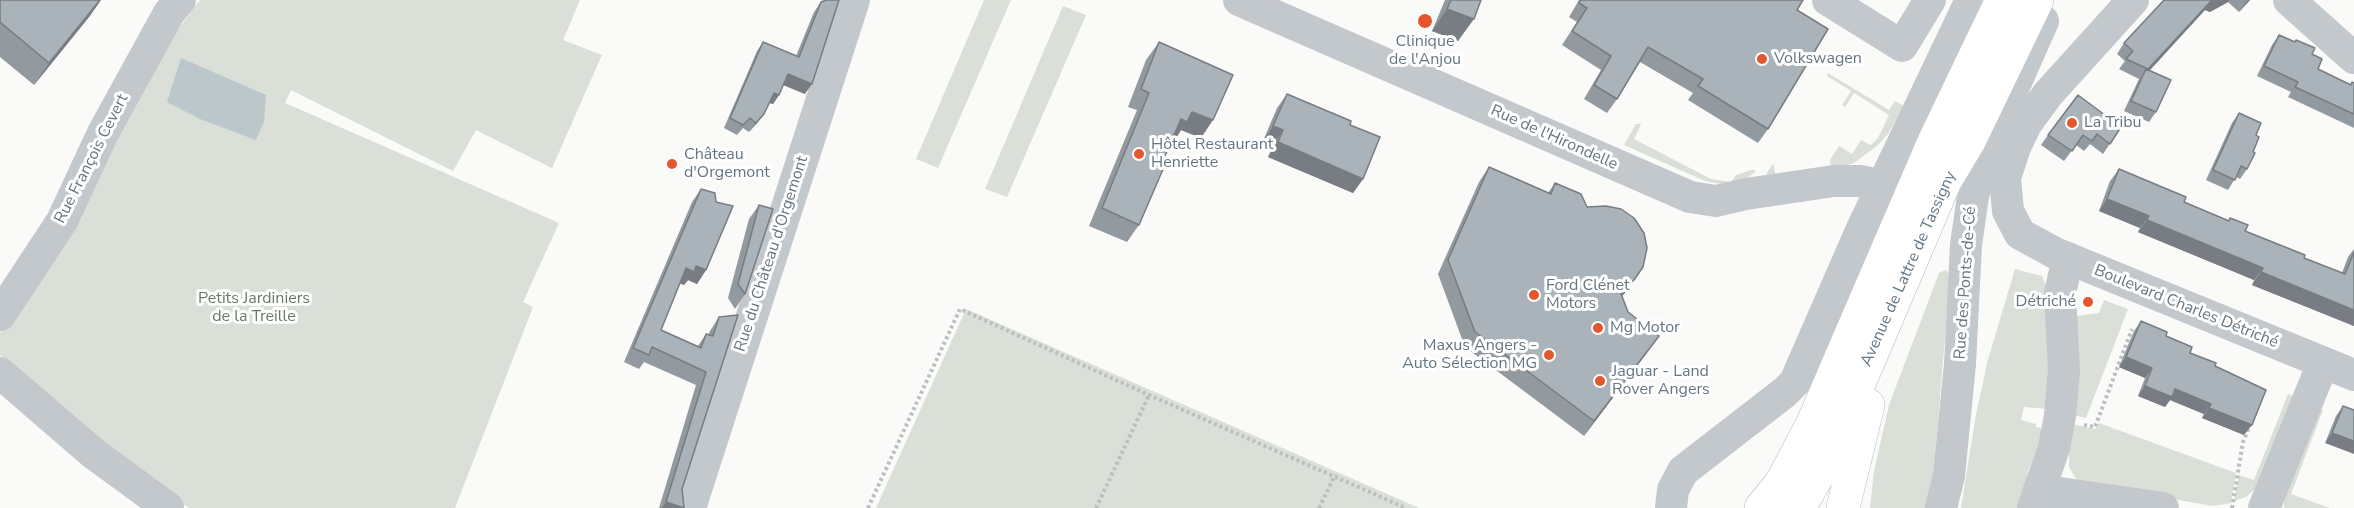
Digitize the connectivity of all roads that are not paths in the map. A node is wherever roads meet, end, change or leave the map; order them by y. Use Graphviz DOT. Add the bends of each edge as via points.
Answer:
graph roads {
  1 [pos="180,0"];
  2 [pos="854,0"];
  3 [pos="1239,0"];
  4 [pos="1828,0"];
  5 [pos="1930,0"];
  6 [pos="1971,0"];
  7 [pos="2002,0"];
  8 [pos="2037,0"];
  9 [pos="2052,0"];
  10 [pos="2133,0"];
  11 [pos="2289,0"];
  12 [pos="1860,9"];
  13 [pos="2354,58"];
  14 [pos="1969,141"];
  15 [pos="1882,186"];
  16 [pos="2068,258"];
  17 [pos="0,315"];
  18 [pos="2323,363"];
  19 [pos="0,373"];
  20 [pos="2354,375"];
  21 [pos="2036,499"];
  22 [pos="168,508"];
  23 [pos="690,508"];
  24 [pos="1671,508"];
  25 [pos="1761,508"];
  26 [pos="1799,508"];
  27 [pos="1843,508"];
  28 [pos="1941,508"];
  29 [pos="2163,508"];
  30 [pos="2264,508"];
  1 -- 17 [label="street, Rue François Cevert" via="169,13 103,133 62,221"];
  2 -- 23 [label="street, Rue du Château d'Orgemont"];
  3 -- 15 [label="street, Rue de l'Hirondelle" via="1690,197 1716,201 1841,181"];
  4 -- 12 [label="street"];
  5 -- 12 [label="street" via="1902,46"];
  6 -- 15 [label="street"];
  7 -- 25 [label="main road" via="1933,144 1812,425 1782,482"];
  8 -- 14 [label="main road, Avenue de Lattre de Tassigny"];
  9 -- 28 [label="street, Rue des Ponts-de-Cé" via="1985,152 1973,195 1949,476"];
  10 -- 16 [label="street, Boulevard Charles Détriché" via="2026,124 2006,178 2008,211 2020,234"];
  11 -- 13 [label="street"];
  14 -- 26 [label="main road, Avenue de Lattre de Tassigny" via="1945,181 1826,460"];
  14 -- 27 [label="main road" via="1956,187 1872,392"];
  15 -- 24 [label="street" via="1795,382 1683,471"];
  16 -- 18 [label="street, Boulevard Charles Détriché"];
  16 -- 21 [label="street" via="2060,293 2064,370 2060,418"];
  18 -- 20 [label="street, Boulevard Charles Détriché"];
  18 -- 30 [label="street"];
  19 -- 22 [label="street" via="93,453"];
  21 -- 29 [label="street"];
}
